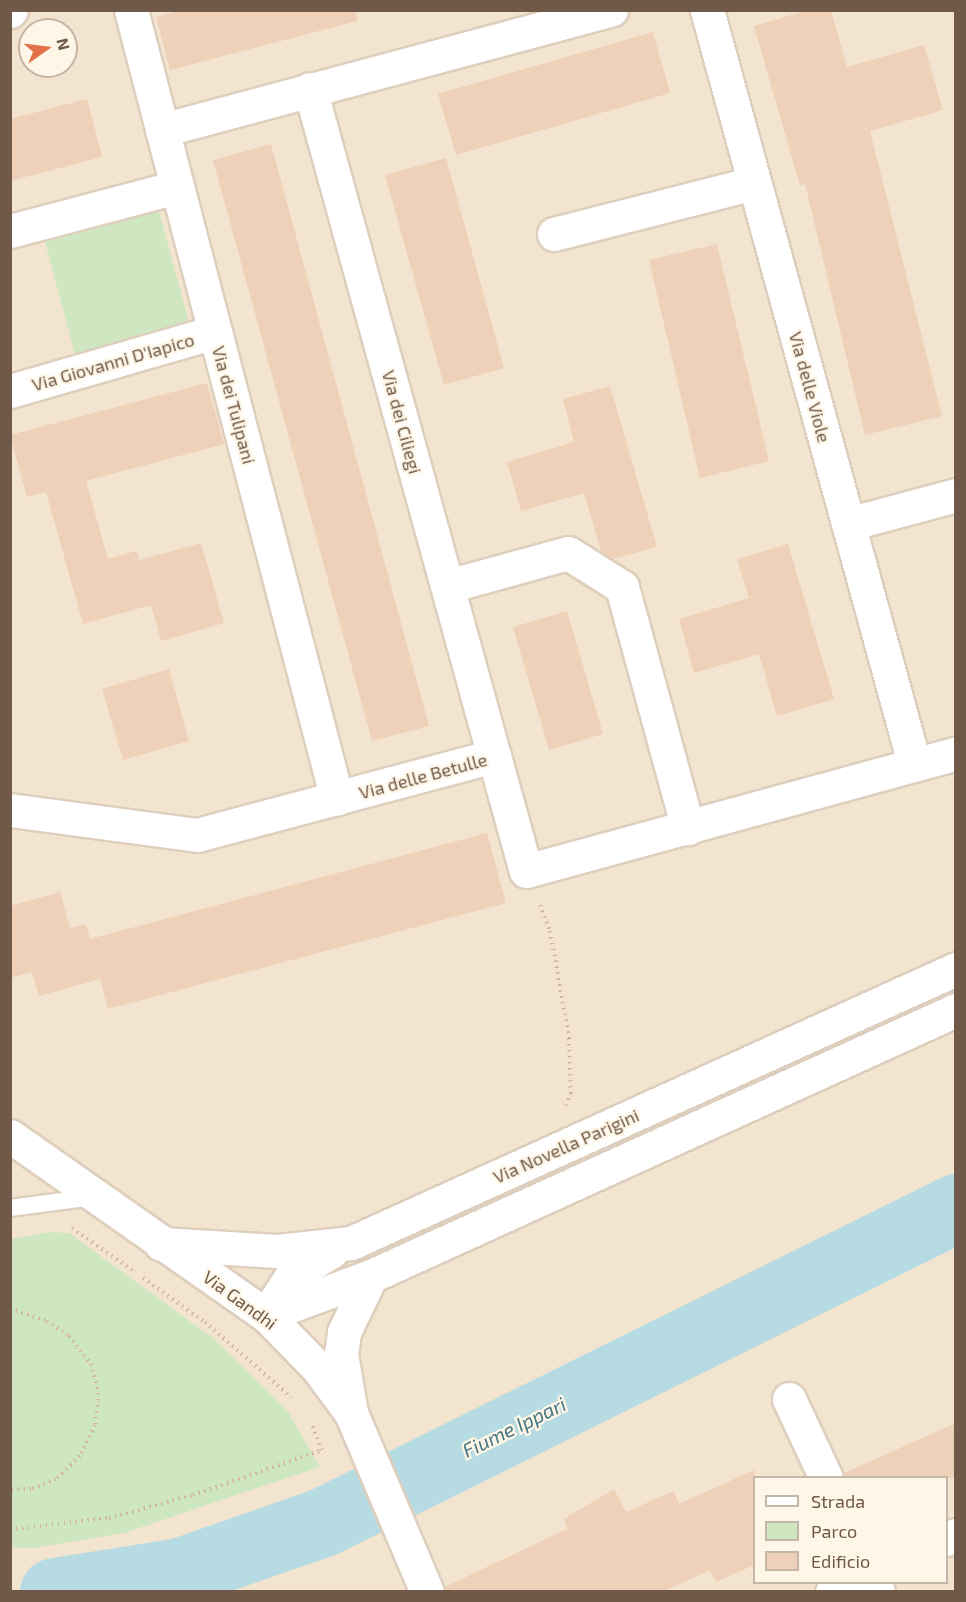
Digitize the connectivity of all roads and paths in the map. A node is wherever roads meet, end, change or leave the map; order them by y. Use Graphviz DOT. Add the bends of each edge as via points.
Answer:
graph roads {
  1 [pos="131,10"];
  2 [pos="610,10"];
  3 [pos="707,10"];
  4 [pos="310,89"];
  5 [pos="162,130"];
  6 [pos="754,183"];
  7 [pos="177,187"];
  8 [pos="10,231"];
  9 [pos="554,234"];
  10 [pos="215,332"];
  11 [pos="10,391"];
  12 [pos="956,495"];
  13 [pos="848,524"];
  14 [pos="447,586"];
  15 [pos="956,753"];
  16 [pos="494,756"];
  17 [pos="914,764"];
  18 [pos="337,799"];
  19 [pos="12,801"];
  20 [pos="688,828"];
  21 [pos="526,870"];
  22 [pos="956,969"];
  23 [pos="956,1010"];
  24 [pos="10,1136"];
  25 [pos="546,1155"];
  26 [pos="93,1197"];
  27 [pos="10,1208"];
  28 [pos="63,1225"];
  29 [pos="351,1243"];
  30 [pos="161,1244"];
  31 [pos="371,1276"];
  32 [pos="10,1309"];
  33 [pos="266,1315"];
  34 [pos="789,1399"];
  35 [pos="296,1404"];
  36 [pos="351,1413"];
  37 [pos="307,1419"];
  38 [pos="825,1476"];
  39 [pos="10,1490"];
  40 [pos="10,1529"];
  41 [pos="848,1584"];
  42 [pos="427,1592"];
  43 [pos="832,1592"];
  1 -- 5 [label="street, Via dei Tulipani"];
  2 -- 4 [label="street"];
  3 -- 6 [label="street, Via delle Viole"];
  4 -- 5 [label="street"];
  4 -- 14 [label="street, Via dei Ciliegi"];
  5 -- 7 [label="street, Via dei Tulipani"];
  6 -- 9 [label="street"];
  6 -- 13 [label="street, Via delle Viole"];
  7 -- 8 [label="street"];
  7 -- 10 [label="street, Via dei Tulipani"];
  10 -- 11 [label="street, Via Giovanni D'Iapico"];
  10 -- 18 [label="street, Via dei Tulipani"];
  12 -- 13 [label="street"];
  13 -- 17 [label="street, Via delle Viole"];
  14 -- 16 [label="street, Via dei Ciliegi"];
  14 -- 20 [label="street" via="568,554 622,587"];
  15 -- 17 [label="street"];
  16 -- 18 [label="street, Via delle Betulle"];
  16 -- 21 [label="street, Via delle Betulle"];
  17 -- 20 [label="street"];
  18 -- 19 [label="street, Via delle Betulle" via="197,835"];
  20 -- 21 [label="street"];
  21 -- 25 [label="path" via="550,931 569,1038 571,1093"];
  22 -- 25 [label="street, Via Novella Parigini"];
  23 -- 31 [label="street, Via Novella Parigini"];
  24 -- 26 [label="street, Via Gandhi"];
  25 -- 29 [label="street, Via Novella Parigini"];
  26 -- 27 [label="lane"];
  26 -- 30 [label="street, Via Gandhi"];
  28 -- 35 [label="path" via="205,1322"];
  29 -- 30 [label="street, Via Novella Parigini" via="279,1251"];
  29 -- 33 [label="street" via="307,1262 292,1275"];
  30 -- 33 [label="street, Via Gandhi"];
  31 -- 33 [label="street, Via Novella Parigini"];
  31 -- 36 [label="street" via="344,1332 341,1354"];
  32 -- 39 [label="path" via="46,1321 69,1336 91,1364 98,1393 95,1425 80,1456 56,1479 31,1489"];
  33 -- 36 [label="street, Via Gandhi" via="317,1367"];
  34 -- 38 [label="street"];
  36 -- 42 [label="street, Via Gandhi"];
  37 -- 40 [label="path" via="322,1450 109,1518"];
  41 -- 43 [label="street"];
}
